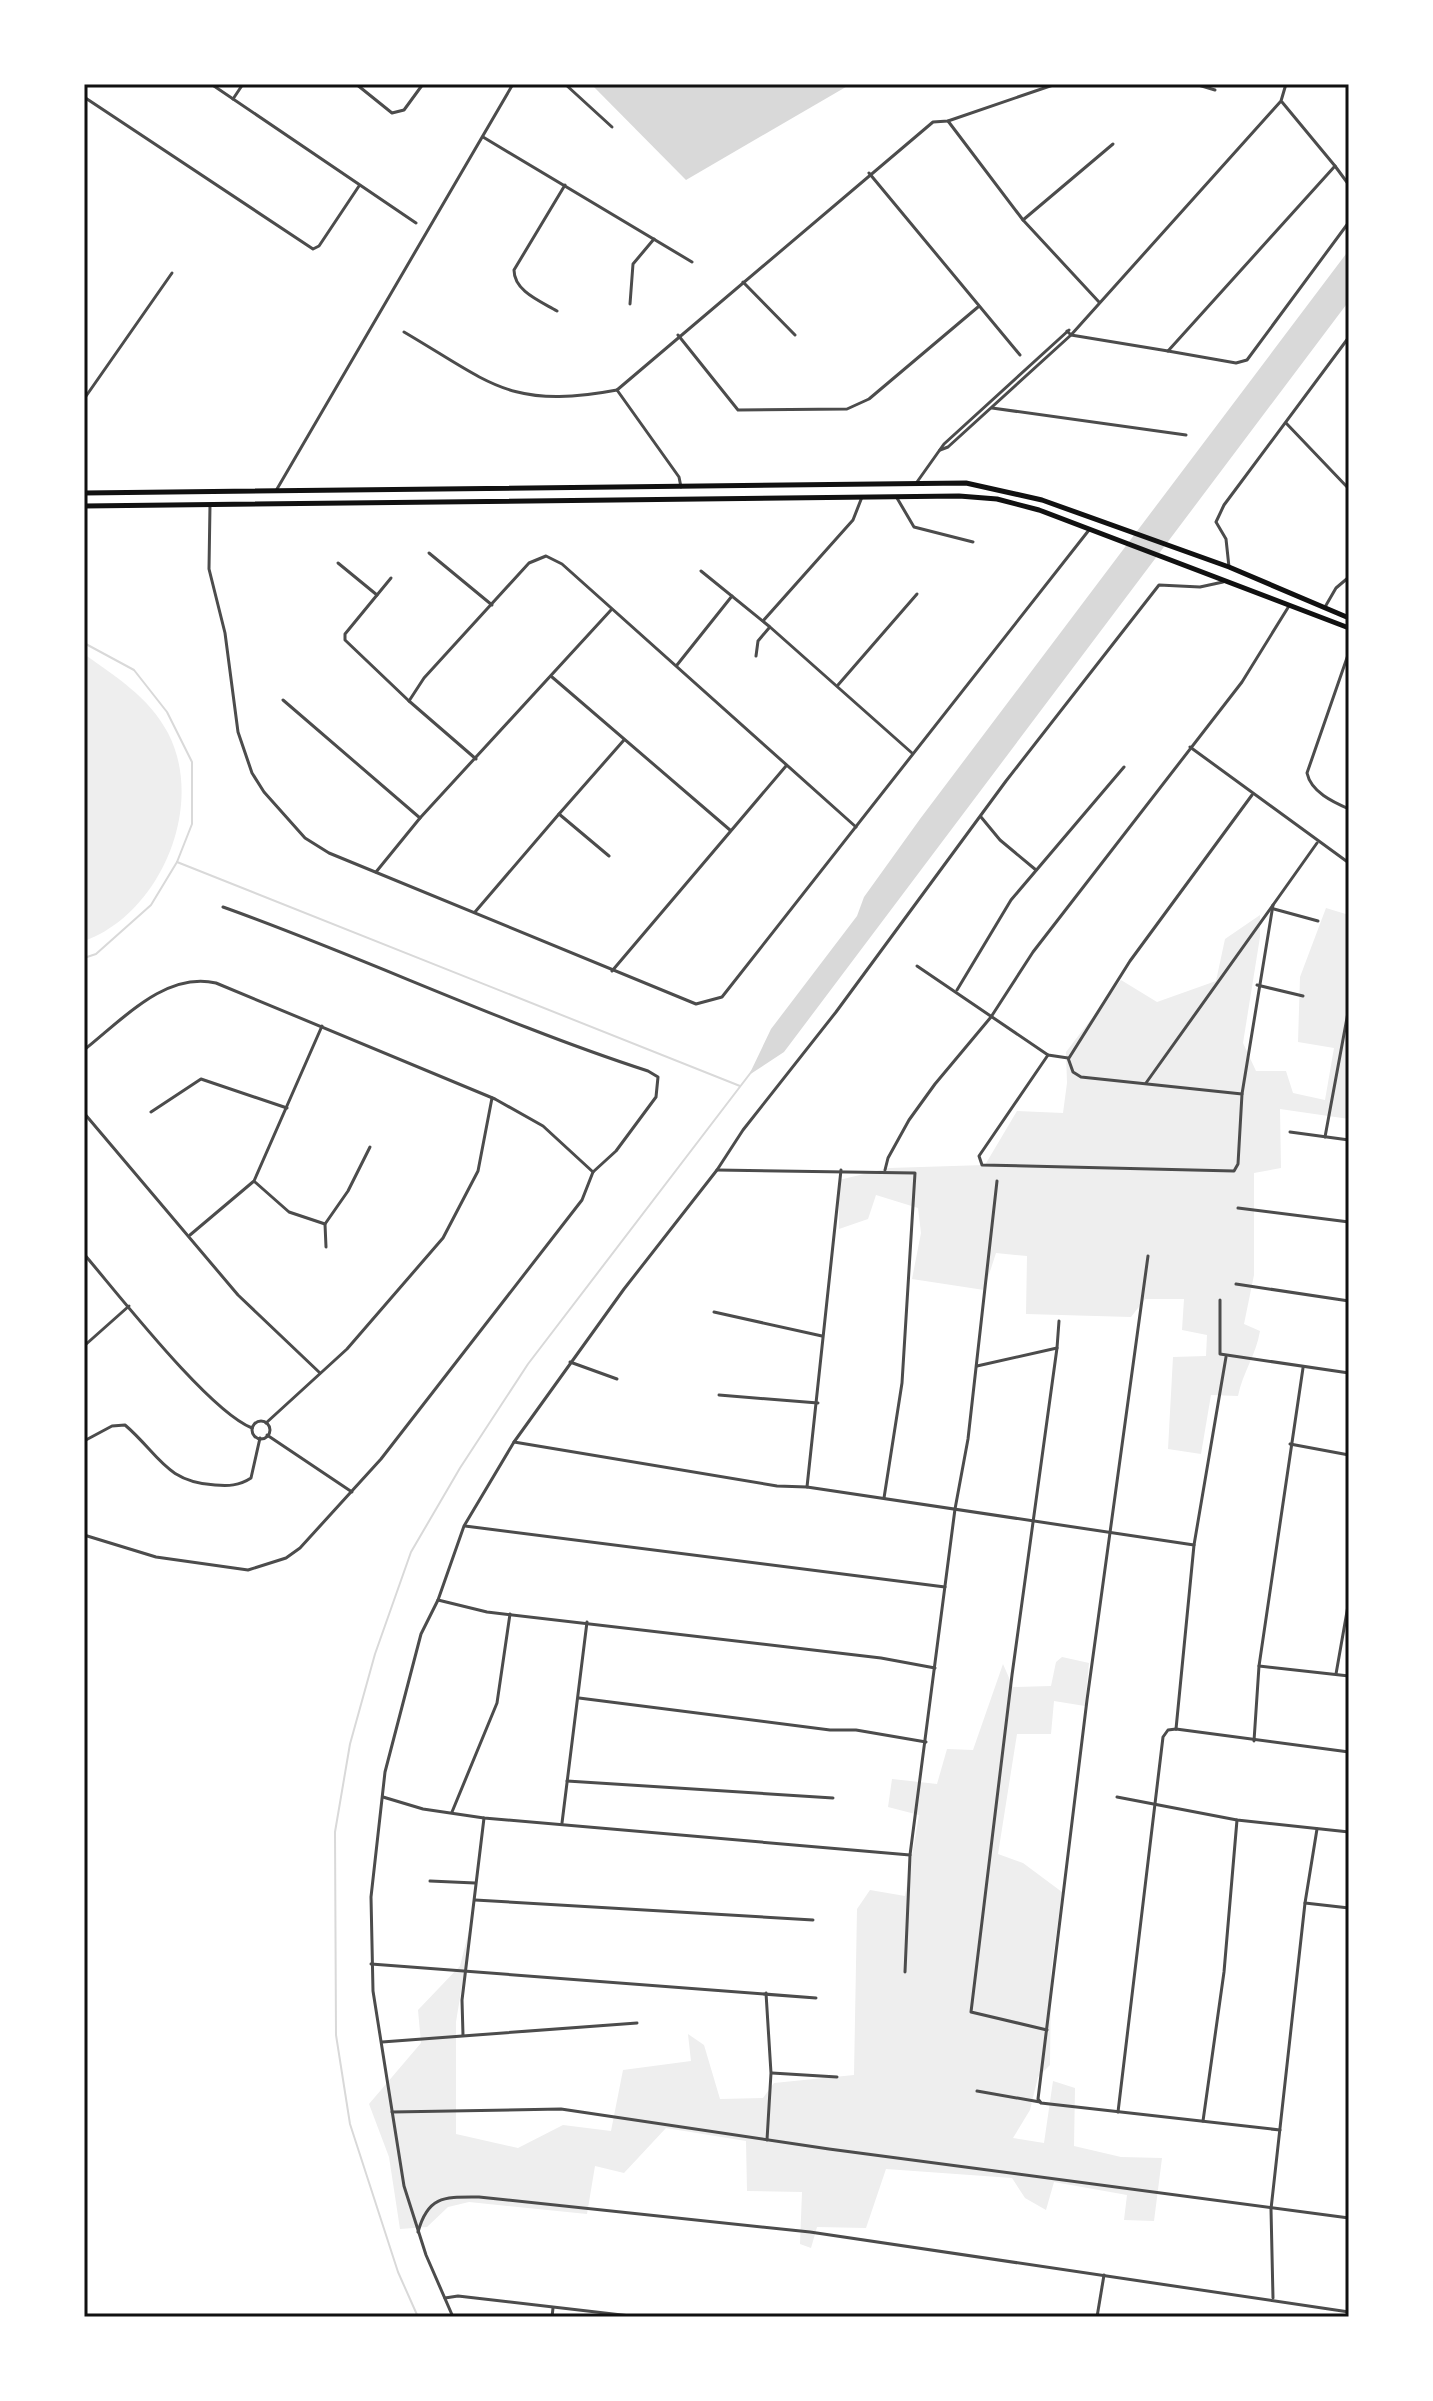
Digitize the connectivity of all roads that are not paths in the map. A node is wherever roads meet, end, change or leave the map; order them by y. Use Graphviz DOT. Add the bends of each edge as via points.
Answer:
graph roads {
  1 [pos="211,84"];
  2 [pos="243,84"];
  3 [pos="356,84"];
  4 [pos="423,84"];
  5 [pos="513,84"];
  6 [pos="565,84"];
  7 [pos="1056,84"];
  8 [pos="1195,84"];
  9 [pos="1286,84"];
  10 [pos="1215,90"];
  11 [pos="84,97"];
  12 [pos="233,99"];
  13 [pos="1281,101"];
  14 [pos="948,121"];
  15 [pos="612,127"];
  16 [pos="482,136"];
  17 [pos="1113,144"];
  18 [pos="1335,166"];
  19 [pos="869,173"];
  20 [pos="565,185"];
  21 [pos="1349,185"];
  22 [pos="359,186"];
  23 [pos="1023,220"];
  24 [pos="1349,222"];
  25 [pos="416,223"];
  26 [pos="654,239"];
  27 [pos="692,262"];
  28 [pos="172,273"];
  29 [pos="743,282"];
  30 [pos="1099,302"];
  31 [pos="630,304"];
  32 [pos="978,307"];
  33 [pos="557,311"];
  34 [pos="404,332"];
  35 [pos="1069,333"];
  36 [pos="678,335"];
  37 [pos="795,335"];
  38 [pos="1349,337"];
  39 [pos="1168,351"];
  40 [pos="1020,355"];
  41 [pos="617,390"];
  42 [pos="84,399"];
  43 [pos="990,406"];
  44 [pos="1286,423"];
  45 [pos="1186,435"];
  46 [pos="917,482"];
  47 [pos="681,487"];
  48 [pos="1349,489"];
  49 [pos="84,493"];
  50 [pos="275,493"];
  51 [pos="895,495"];
  52 [pos="862,497"];
  53 [pos="210,504"];
  54 [pos="84,506"];
  55 [pos="1073,511"];
  56 [pos="1070,522"];
  57 [pos="1089,530"];
  58 [pos="973,542"];
  59 [pos="429,553"];
  60 [pos="338,563"];
  61 [pos="1229,567"];
  62 [pos="701,571"];
  63 [pos="1349,577"];
  64 [pos="391,578"];
  65 [pos="1224,582"];
  66 [pos="917,594"];
  67 [pos="377,595"];
  68 [pos="732,596"];
  69 [pos="492,605"];
  70 [pos="1289,606"];
  71 [pos="1325,607"];
  72 [pos="612,609"];
  73 [pos="1349,618"];
  74 [pos="763,621"];
  75 [pos="770,627"];
  76 [pos="1349,628"];
  77 [pos="1349,652"];
  78 [pos="756,656"];
  79 [pos="677,665"];
  80 [pos="552,677"];
  81 [pos="838,685"];
  82 [pos="283,700"];
  83 [pos="409,701"];
  84 [pos="624,740"];
  85 [pos="1190,747"];
  86 [pos="912,753"];
  87 [pos="476,759"];
  88 [pos="787,766"];
  89 [pos="1124,767"];
  90 [pos="1252,795"];
  91 [pos="1349,809"];
  92 [pos="559,814"];
  93 [pos="980,816"];
  94 [pos="420,818"];
  95 [pos="856,827"];
  96 [pos="730,830"];
  97 [pos="1317,843"];
  98 [pos="609,856"];
  99 [pos="1349,863"];
  100 [pos="1036,870"];
  101 [pos="376,872"];
  102 [pos="223,907"];
  103 [pos="1274,907"];
  104 [pos="475,912"];
  105 [pos="1318,921"];
  106 [pos="917,966"];
  107 [pos="612,971"];
  108 [pos="1257,985"];
  109 [pos="957,990"];
  110 [pos="1303,996"];
  111 [pos="1349,1007"];
  112 [pos="991,1017"];
  113 [pos="322,1026"];
  114 [pos="84,1050"];
  115 [pos="1048,1055"];
  116 [pos="1068,1058"];
  117 [pos="1146,1083"];
  118 [pos="1242,1094"];
  119 [pos="492,1098"];
  120 [pos="287,1108"];
  121 [pos="151,1112"];
  122 [pos="84,1113"];
  123 [pos="1290,1132"];
  124 [pos="1325,1137"];
  125 [pos="1349,1140"];
  126 [pos="370,1147"];
  127 [pos="717,1170"];
  128 [pos="841,1170"];
  129 [pos="885,1170"];
  130 [pos="593,1172"];
  131 [pos="254,1181"];
  132 [pos="997,1181"];
  133 [pos="1238,1208"];
  134 [pos="1349,1222"];
  135 [pos="325,1224"];
  136 [pos="190,1235"];
  137 [pos="326,1247"];
  138 [pos="84,1254"];
  139 [pos="1148,1256"];
  140 [pos="1236,1284"];
  141 [pos="1220,1300"];
  142 [pos="1349,1301"];
  143 [pos="129,1306"];
  144 [pos="714,1312"];
  145 [pos="1059,1321"];
  146 [pos="822,1336"];
  147 [pos="84,1346"];
  148 [pos="1057,1348"];
  149 [pos="1226,1357"];
  150 [pos="570,1362"];
  151 [pos="977,1366"];
  152 [pos="1303,1368"];
  153 [pos="320,1373"];
  154 [pos="1349,1373"];
  155 [pos="617,1379"];
  156 [pos="719,1395"];
  157 [pos="818,1403"];
  158 [pos="266,1423"];
  159 [pos="252,1428"];
  160 [pos="267,1435"];
  161 [pos="260,1438"];
  162 [pos="84,1441"];
  163 [pos="514,1442"];
  164 [pos="1290,1444"];
  165 [pos="1349,1455"];
  166 [pos="807,1487"];
  167 [pos="352,1492"];
  168 [pos="884,1499"];
  169 [pos="955,1509"];
  170 [pos="1033,1523"];
  171 [pos="464,1526"];
  172 [pos="84,1535"];
  173 [pos="1112,1536"];
  174 [pos="1194,1545"];
  175 [pos="945,1587"];
  176 [pos="438,1600"];
  177 [pos="1349,1600"];
  178 [pos="510,1614"];
  179 [pos="587,1622"];
  180 [pos="1259,1666"];
  181 [pos="935,1668"];
  182 [pos="1336,1674"];
  183 [pos="1349,1676"];
  184 [pos="579,1698"];
  185 [pos="1176,1729"];
  186 [pos="1254,1741"];
  187 [pos="926,1742"];
  188 [pos="1349,1752"];
  189 [pos="567,1781"];
  190 [pos="383,1797"];
  191 [pos="1117,1797"];
  192 [pos="833,1798"];
  193 [pos="1154,1804"];
  194 [pos="452,1813"];
  195 [pos="484,1818"];
  196 [pos="1237,1820"];
  197 [pos="562,1823"];
  198 [pos="1317,1829"];
  199 [pos="1349,1832"];
  200 [pos="910,1855"];
  201 [pos="430,1881"];
  202 [pos="475,1883"];
  203 [pos="475,1900"];
  204 [pos="1305,1903"];
  205 [pos="1349,1908"];
  206 [pos="813,1920"];
  207 [pos="371,1964"];
  208 [pos="468,1969"];
  209 [pos="905,1972"];
  210 [pos="766,1993"];
  211 [pos="816,1998"];
  212 [pos="637,2023"];
  213 [pos="1047,2030"];
  214 [pos="463,2035"];
  215 [pos="382,2042"];
  216 [pos="771,2073"];
  217 [pos="837,2077"];
  218 [pos="977,2091"];
  219 [pos="1040,2102"];
  220 [pos="392,2112"];
  221 [pos="1118,2112"];
  222 [pos="1203,2121"];
  223 [pos="1280,2130"];
  224 [pos="767,2140"];
  225 [pos="1271,2209"];
  226 [pos="1349,2218"];
  227 [pos="418,2232"];
  228 [pos="1104,2275"];
  229 [pos="445,2298"];
  230 [pos="1273,2299"];
  231 [pos="553,2308"];
  232 [pos="1349,2312"];
  233 [pos="631,2316"];
  234 [pos="453,2317"];
  235 [pos="552,2317"];
  236 [pos="639,2317"];
  237 [pos="1097,2317"];
  1 -- 12 [label="street"];
  2 -- 12 [label="street"];
  3 -- 4 [label="street" via="392,113 404,110"];
  5 -- 16 [label="street"];
  6 -- 15 [label="street"];
  7 -- 14 [label="street"];
  8 -- 10 [label="street"];
  9 -- 13 [label="street"];
  11 -- 22 [label="street" via="313,249"];
  12 -- 22 [label="street"];
  13 -- 18 [label="street"];
  13 -- 30 [label="street"];
  14 -- 19 [label="street" via="933,122"];
  14 -- 23 [label="street"];
  16 -- 20 [label="street"];
  16 -- 50 [label="street"];
  17 -- 23 [label="street"];
  18 -- 21 [label="street"];
  18 -- 39 [label="street"];
  19 -- 29 [label="street"];
  19 -- 32 [label="street"];
  20 -- 26 [label="street"];
  20 -- 33 [label="street" via="514,270 520,288"];
  22 -- 25 [label="street"];
  23 -- 30 [label="street"];
  24 -- 39 [label="street" via="1247,360 1236,363"];
  26 -- 27 [label="street"];
  26 -- 31 [label="street" via="633,264"];
  28 -- 42 [label="street"];
  29 -- 36 [label="street"];
  29 -- 37 [label="street"];
  30 -- 35 [label="street"];
  32 -- 36 [label="street" via="869,399 847,409 738,410"];
  32 -- 40 [label="street"];
  34 -- 41 [label="street" via="477,379 524,395 577,398"];
  35 -- 39 [label="street"];
  35 -- 43 [label="street"];
  36 -- 41 [label="street"];
  38 -- 44 [label="street"];
  41 -- 47 [label="street"];
  43 -- 45 [label="street"];
  43 -- 46 [label="street" via="940,450"];
  44 -- 48 [label="street"];
  44 -- 61 [label="street" via="1216,522 1226,539"];
  46 -- 47 [label="main road"];
  46 -- 55 [label="main road" via="993,487"];
  47 -- 50 [label="main road"];
  49 -- 50 [label="main road"];
  51 -- 52 [label="main road"];
  51 -- 56 [label="main road" via="997,499"];
  51 -- 58 [label="street" via="914,527"];
  52 -- 53 [label="main road"];
  52 -- 74 [label="street" via="853,520"];
  53 -- 54 [label="main road"];
  53 -- 101 [label="street" via="209,569 225,633 238,732 252,773 305,838"];
  55 -- 56 [label="main road"];
  55 -- 61 [label="main road"];
  56 -- 57 [label="main road"];
  57 -- 65 [label="main road"];
  57 -- 86 [label="street"];
  59 -- 69 [label="street"];
  60 -- 67 [label="street"];
  61 -- 71 [label="main road"];
  62 -- 68 [label="street"];
  63 -- 71 [label="street"];
  64 -- 67 [label="street"];
  65 -- 70 [label="main road"];
  65 -- 93 [label="street" via="1159,585"];
  66 -- 81 [label="street"];
  67 -- 83 [label="street" via="345,640"];
  68 -- 74 [label="street"];
  68 -- 79 [label="street"];
  69 -- 72 [label="street" via="529,563 546,556 555,558"];
  69 -- 83 [label="street"];
  70 -- 76 [label="main road"];
  70 -- 85 [label="street" via="1242,682"];
  71 -- 73 [label="main road"];
  72 -- 79 [label="street"];
  72 -- 80 [label="street"];
  74 -- 75 [label="street"];
  75 -- 78 [label="street" via="758,641"];
  75 -- 81 [label="street"];
  77 -- 91 [label="street" via="1307,773 1310,784"];
  79 -- 88 [label="street"];
  80 -- 84 [label="street"];
  80 -- 87 [label="street"];
  81 -- 86 [label="street"];
  82 -- 94 [label="street"];
  83 -- 87 [label="street"];
  84 -- 92 [label="street"];
  84 -- 96 [label="street"];
  85 -- 90 [label="street"];
  85 -- 112 [label="street" via="1033,952"];
  86 -- 95 [label="street"];
  87 -- 94 [label="street"];
  88 -- 95 [label="street"];
  88 -- 96 [label="street"];
  89 -- 100 [label="street"];
  90 -- 97 [label="street"];
  90 -- 116 [label="street" via="1130,961"];
  92 -- 98 [label="street"];
  92 -- 104 [label="street"];
  93 -- 100 [label="street"];
  93 -- 127 [label="street"];
  94 -- 101 [label="street"];
  95 -- 107 [label="street" via="722,997 696,1004"];
  96 -- 107 [label="street"];
  97 -- 99 [label="street"];
  97 -- 103 [label="street"];
  100 -- 109 [label="street" via="1011,900"];
  101 -- 104 [label="street"];
  102 -- 130 [label="street" via="513,1024 655,1074 656,1097 616,1151"];
  103 -- 105 [label="street"];
  103 -- 108 [label="street"];
  103 -- 117 [label="street"];
  104 -- 107 [label="street"];
  106 -- 109 [label="street"];
  108 -- 110 [label="street"];
  108 -- 118 [label="street"];
  109 -- 112 [label="street"];
  111 -- 124 [label="street"];
  112 -- 115 [label="street"];
  112 -- 129 [label="street" via="935,1084"];
  113 -- 114 [label="street" via="216,983 185,982 163,989"];
  113 -- 119 [label="street"];
  113 -- 120 [label="street"];
  115 -- 116 [label="street"];
  115 -- 118 [label="street" via="979,1156 982,1165 1234,1171"];
  116 -- 117 [label="street" via="1081,1077"];
  117 -- 118 [label="street"];
  119 -- 130 [label="street" via="543,1126"];
  119 -- 153 [label="street" via="478,1171 453,1224 414,1275"];
  120 -- 121 [label="street" via="201,1079"];
  120 -- 131 [label="street"];
  122 -- 136 [label="street"];
  123 -- 124 [label="street"];
  124 -- 125 [label="street"];
  126 -- 135 [label="street"];
  127 -- 128 [label="street"];
  127 -- 150 [label="street"];
  128 -- 129 [label="street"];
  128 -- 146 [label="street"];
  129 -- 168 [label="street" via="916,1176 902,1383"];
  130 -- 167 [label="street" via="582,1200"];
  131 -- 135 [label="street" via="289,1212"];
  131 -- 136 [label="street"];
  132 -- 151 [label="street"];
  133 -- 134 [label="street"];
  135 -- 137 [label="street"];
  136 -- 153 [label="street" via="238,1295"];
  138 -- 143 [label="street"];
  139 -- 173 [label="street"];
  140 -- 142 [label="street"];
  141 -- 149 [label="street" via="1217,1351"];
  143 -- 147 [label="street"];
  143 -- 159 [label="street" via="204,1391 238,1423"];
  144 -- 146 [label="street"];
  145 -- 148 [label="street"];
  146 -- 157 [label="street"];
  148 -- 151 [label="street"];
  148 -- 170 [label="street"];
  149 -- 152 [label="street"];
  149 -- 174 [label="street"];
  150 -- 155 [label="street"];
  150 -- 163 [label="street"];
  151 -- 169 [label="street"];
  152 -- 154 [label="street"];
  152 -- 164 [label="street"];
  153 -- 158 [label="street"];
  156 -- 157 [label="street"];
  157 -- 166 [label="street"];
  158 -- 159 [label="street" via="257,1421"];
  158 -- 160 [label="street"];
  159 -- 161 [label="street"];
  160 -- 161 [label="street"];
  160 -- 167 [label="street"];
  161 -- 162 [label="street" via="251,1478 230,1487 177,1478 125,1425"];
  163 -- 166 [label="street"];
  163 -- 171 [label="street"];
  164 -- 165 [label="street"];
  164 -- 180 [label="street"];
  166 -- 168 [label="street"];
  167 -- 172 [label="street" via="300,1548 248,1570 156,1557"];
  168 -- 169 [label="street"];
  169 -- 170 [label="street"];
  169 -- 175 [label="street"];
  170 -- 173 [label="street"];
  170 -- 213 [label="street" via="971,2012"];
  171 -- 175 [label="street"];
  171 -- 176 [label="street"];
  173 -- 174 [label="street"];
  173 -- 213 [label="street"];
  174 -- 185 [label="street"];
  175 -- 181 [label="street"];
  176 -- 178 [label="street"];
  176 -- 190 [label="street" via="421,1634"];
  177 -- 182 [label="street"];
  178 -- 179 [label="street"];
  178 -- 194 [label="street" via="497,1703"];
  179 -- 181 [label="street"];
  179 -- 184 [label="street"];
  180 -- 182 [label="street"];
  180 -- 186 [label="street"];
  181 -- 187 [label="street"];
  182 -- 183 [label="street"];
  184 -- 187 [label="street"];
  184 -- 189 [label="street"];
  185 -- 186 [label="street"];
  185 -- 193 [label="street" via="1163,1737"];
  186 -- 188 [label="street"];
  187 -- 200 [label="street"];
  189 -- 192 [label="street"];
  189 -- 197 [label="street"];
  190 -- 194 [label="street"];
  190 -- 207 [label="street" via="373,1873"];
  191 -- 193 [label="street"];
  193 -- 196 [label="street"];
  193 -- 221 [label="street"];
  194 -- 195 [label="street"];
  195 -- 197 [label="street"];
  195 -- 202 [label="street"];
  196 -- 198 [label="street"];
  196 -- 222 [label="street" via="1224,1972"];
  197 -- 200 [label="street"];
  198 -- 199 [label="street"];
  198 -- 204 [label="street"];
  200 -- 209 [label="street"];
  201 -- 202 [label="street"];
  202 -- 203 [label="street"];
  203 -- 206 [label="street"];
  203 -- 208 [label="street"];
  204 -- 205 [label="street"];
  204 -- 223 [label="street"];
  207 -- 208 [label="street"];
  207 -- 215 [label="street"];
  208 -- 210 [label="street" via="578,1982"];
  208 -- 214 [label="street"];
  210 -- 211 [label="street"];
  210 -- 216 [label="street"];
  212 -- 214 [label="street"];
  213 -- 219 [label="street"];
  214 -- 215 [label="street"];
  215 -- 220 [label="street"];
  216 -- 217 [label="street"];
  216 -- 224 [label="street"];
  218 -- 219 [label="street"];
  219 -- 221 [label="street"];
  220 -- 224 [label="street" via="561,2109"];
  220 -- 227 [label="street"];
  221 -- 222 [label="street"];
  222 -- 223 [label="street"];
  223 -- 225 [label="street"];
  224 -- 225 [label="street"];
  225 -- 226 [label="street"];
  225 -- 230 [label="street"];
  227 -- 228 [label="street" via="431,2204 479,2197 810,2232"];
  227 -- 229 [label="street"];
  228 -- 230 [label="street"];
  228 -- 237 [label="street"];
  229 -- 231 [label="street"];
  229 -- 234 [label="street"];
  230 -- 232 [label="street"];
  231 -- 233 [label="street"];
  231 -- 235 [label="street"];
  233 -- 236 [label="street"];
}
